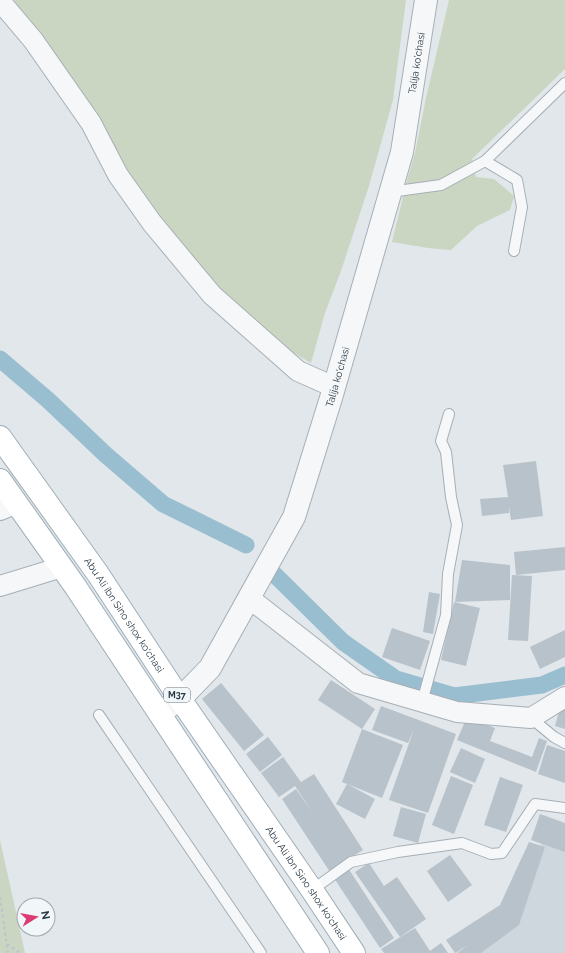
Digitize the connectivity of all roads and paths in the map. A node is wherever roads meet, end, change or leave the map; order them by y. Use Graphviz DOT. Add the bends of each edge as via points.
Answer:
graph roads {
  1 [pos="426,0"];
  2 [pos="0,1"];
  3 [pos="565,83"];
  4 [pos="485,161"];
  5 [pos="390,192"];
  6 [pos="514,251"];
  7 [pos="334,386"];
  8 [pos="450,414"];
  9 [pos="0,437"];
  10 [pos="0,480"];
  11 [pos="9,507"];
  12 [pos="56,517"];
  13 [pos="37,532"];
  14 [pos="62,567"];
  15 [pos="0,586"];
  16 [pos="249,598"];
  17 [pos="565,697"];
  18 [pos="180,699"];
  19 [pos="422,702"];
  20 [pos="160,713"];
  21 [pos="99,716"];
  22 [pos="531,718"];
  23 [pos="565,743"];
  24 [pos="565,808"];
  25 [pos="312,890"];
  26 [pos="0,897"];
  27 [pos="7,943"];
  28 [pos="8,953"];
  29 [pos="20,953"];
  30 [pos="261,953"];
  31 [pos="318,953"];
  32 [pos="354,953"];
  1 -- 5 [label="street, Talija ko'chasi" via="402,152"];
  2 -- 7 [label="street" via="33,40 91,123 118,175 152,223 212,295 298,371"];
  3 -- 4 [label="lane"];
  4 -- 5 [label="lane" via="441,185"];
  4 -- 6 [label="lane" via="517,180 522,207"];
  5 -- 7 [label="street, Talija ko'chasi"];
  7 -- 16 [label="street, Talija ko'chasi" via="294,517"];
  8 -- 19 [label="lane" via="441,441 446,452 457,525 448,574 446,615"];
  9 -- 12 [label="main road, Abu Ali ibn Sino shox ko'chasi / M37"];
  10 -- 11 [label="main road, M37"];
  11 -- 13 [label="main road, M37"];
  12 -- 13 [label="main road"];
  12 -- 18 [label="main road, Abu Ali ibn Sino shox ko'chasi / M37" via="81,549"];
  13 -- 14 [label="main road, M37"];
  14 -- 15 [label="street"];
  14 -- 20 [label="main road, M37"];
  16 -- 18 [label="street, Talija ko'chasi" via="210,668"];
  16 -- 19 [label="street" via="358,683"];
  17 -- 22 [label="street"];
  18 -- 20 [label="street, Talija ko'chasi"];
  18 -- 25 [label="main road, Abu Ali ibn Sino shox ko'chasi / M37"];
  19 -- 22 [label="street" via="457,712"];
  20 -- 31 [label="main road, M37"];
  21 -- 30 [label="lane"];
  22 -- 23 [label="lane"];
  24 -- 25 [label="lane" via="535,804 502,853 491,854 462,844 398,852 351,862"];
  25 -- 32 [label="main road, Abu Ali ibn Sino shox ko'chasi / M37"];
  26 -- 27 [label="path"];
  27 -- 28 [label="path"];
  27 -- 29 [label="path"];
}
